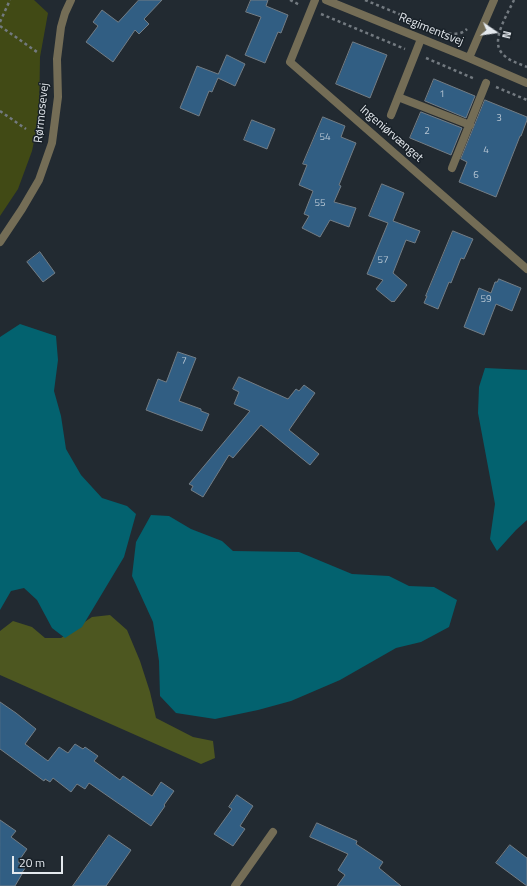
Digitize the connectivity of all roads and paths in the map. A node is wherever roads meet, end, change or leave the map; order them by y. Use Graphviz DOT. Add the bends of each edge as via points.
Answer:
graph roads {
  1 [pos="10,0"];
  2 [pos="71,0"];
  3 [pos="315,0"];
  4 [pos="326,0"];
  5 [pos="365,0"];
  6 [pos="494,0"];
  7 [pos="514,0"];
  8 [pos="1,17"];
  9 [pos="0,22"];
  10 [pos="0,26"];
  11 [pos="457,34"];
  12 [pos="421,38"];
  13 [pos="37,52"];
  14 [pos="469,58"];
  15 [pos="527,67"];
  16 [pos="486,83"];
  17 [pos="527,83"];
  18 [pos="398,97"];
  19 [pos="0,111"];
  20 [pos="391,115"];
  21 [pos="470,125"];
  22 [pos="26,128"];
  23 [pos="452,168"];
  24 [pos="0,242"];
  25 [pos="527,269"];
  26 [pos="273,832"];
  27 [pos="235,886"];
  1 -- 8 [label="path"];
  2 -- 24 [label="street, Rørmosevej" via="61,27 57,59 58,97 52,143 39,180"];
  3 -- 25 [label="street, Ingeniørvænget" via="290,62"];
  4 -- 12 [label="street, Regimentsvej"];
  5 -- 11 [label="path" via="445,33"];
  6 -- 14 [label="street"];
  7 -- 15 [label="path" via="497,43 501,53"];
  8 -- 9 [label="path"];
  10 -- 13 [label="path"];
  12 -- 14 [label="street, Regimentsvej"];
  12 -- 18 [label="street"];
  14 -- 17 [label="street, Regimentsvej"];
  16 -- 21 [label="street"];
  18 -- 20 [label="street"];
  18 -- 21 [label="street"];
  19 -- 22 [label="path"];
  21 -- 23 [label="street"];
  26 -- 27 [label="street"];
}
